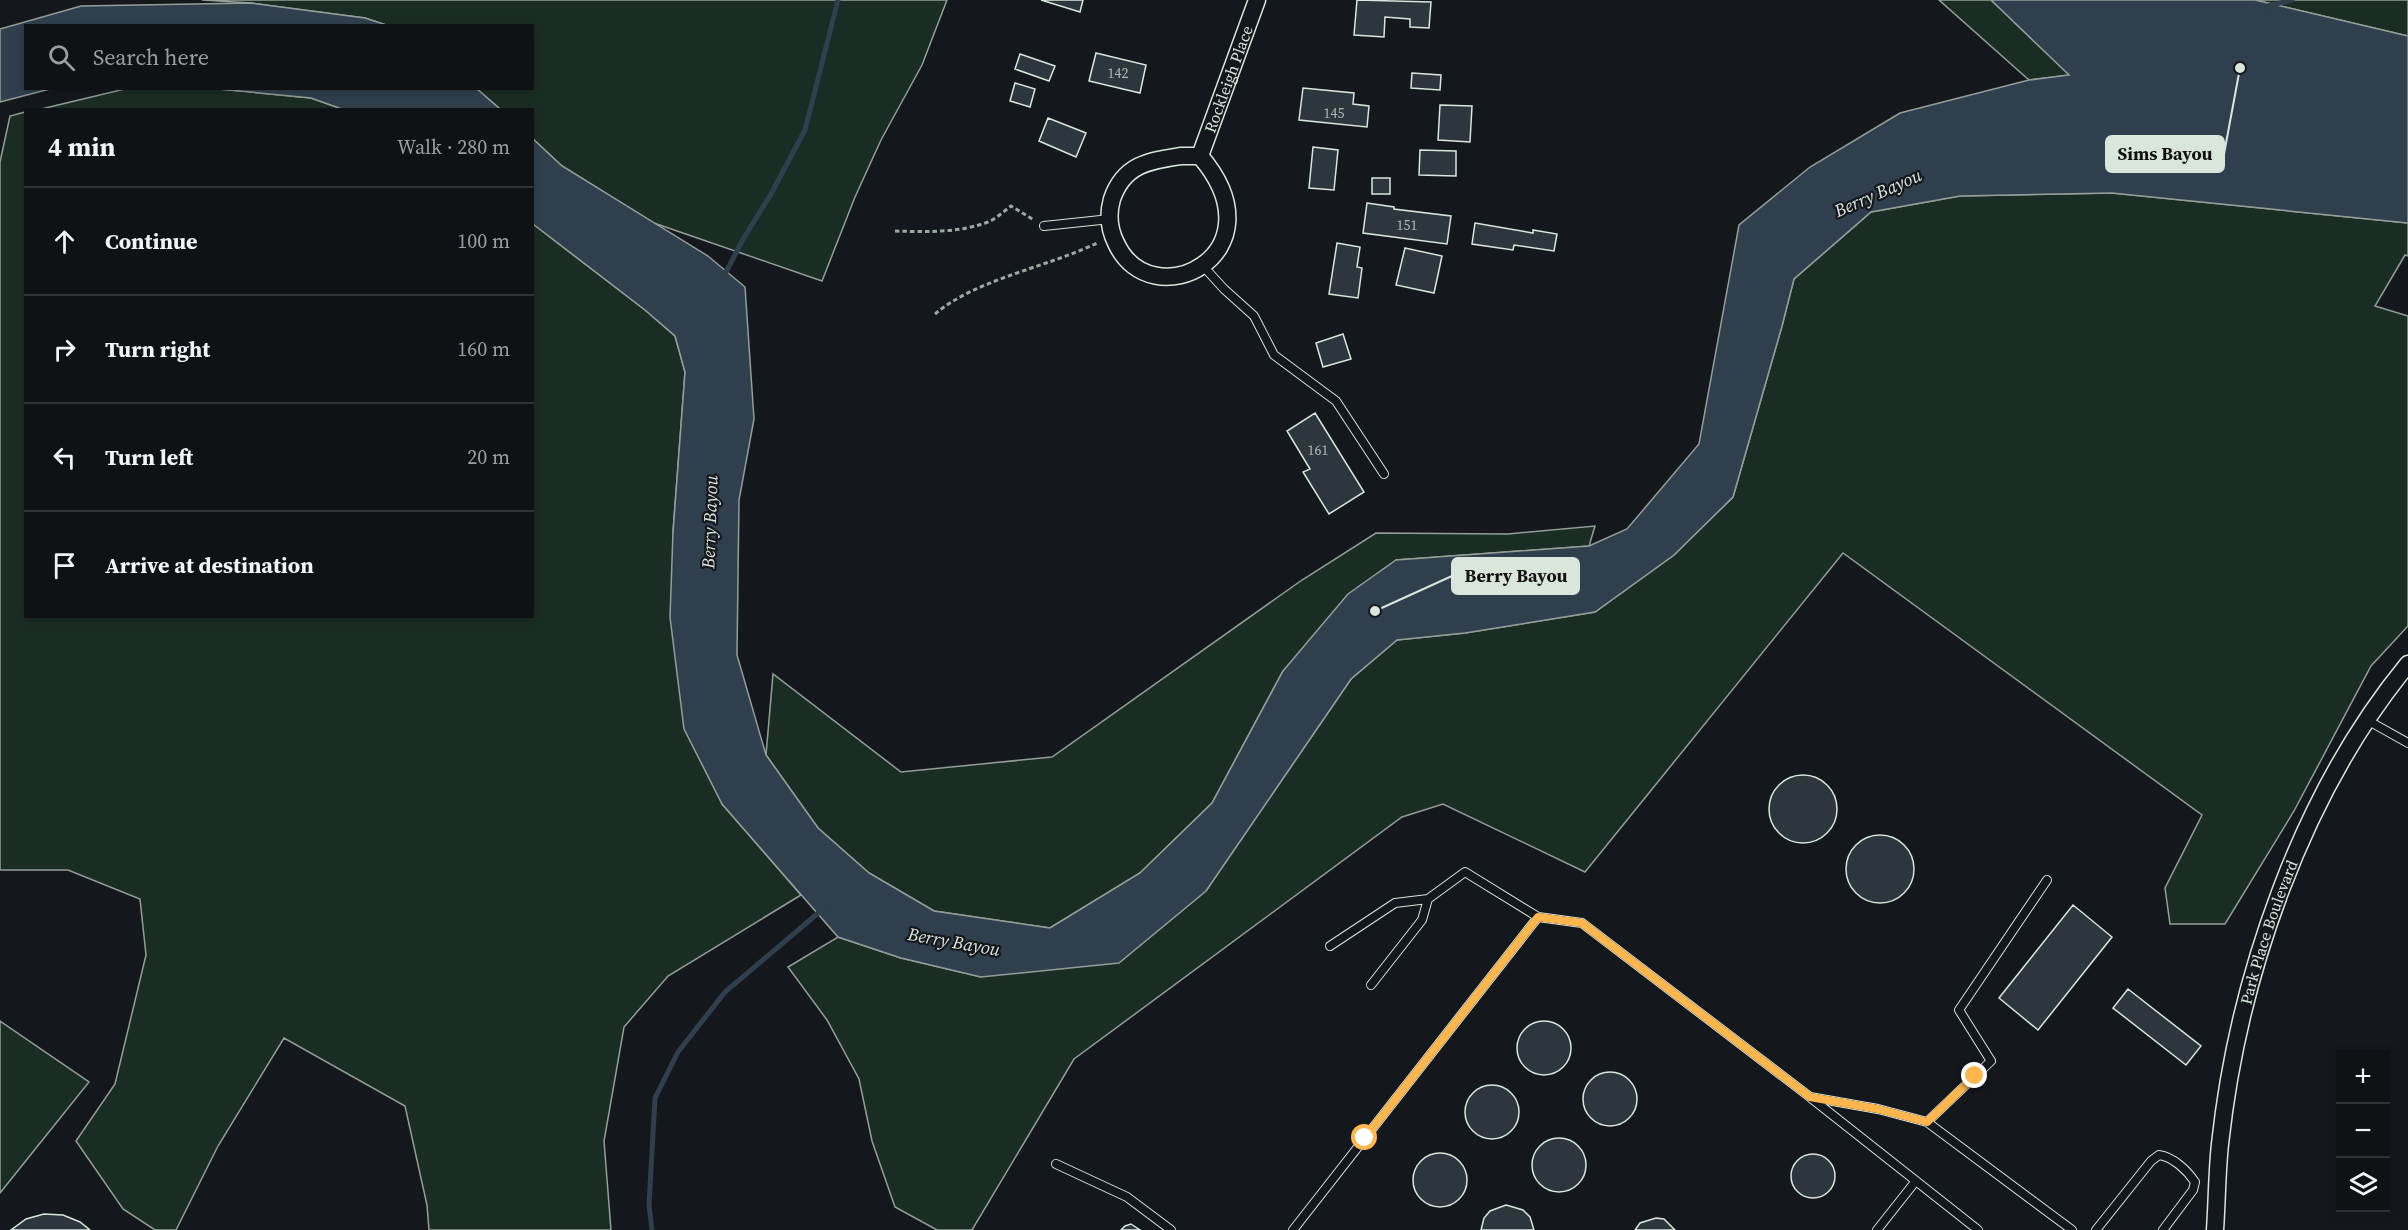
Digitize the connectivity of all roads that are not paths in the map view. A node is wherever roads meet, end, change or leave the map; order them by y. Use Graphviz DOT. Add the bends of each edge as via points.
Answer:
graph roads {
  1 [pos="1257,0"];
  2 [pos="1200,156"];
  3 [pos="1044,226"];
  4 [pos="1111,227"];
  5 [pos="1203,266"];
  6 [pos="1384,474"];
  7 [pos="2408,664"];
  8 [pos="2367,720"];
  9 [pos="2408,743"];
  10 [pos="2047,880"];
  11 [pos="1428,899"];
  12 [pos="1538,917"];
  13 [pos="1330,946"];
  14 [pos="1371,985"];
  15 [pos="1810,1097"];
  16 [pos="1927,1122"];
  17 [pos="1056,1164"];
  18 [pos="1915,1182"];
  19 [pos="1171,1230"];
  20 [pos="1293,1230"];
  21 [pos="1877,1230"];
  22 [pos="1978,1230"];
  23 [pos="2072,1230"];
  24 [pos="2096,1230"];
  25 [pos="2163,1230"];
  26 [pos="2215,1230"];
  1 -- 2 [label="street, Rockleigh Place"];
  2 -- 4 [label="street" via="1150,160 1130,172 1112,201"];
  2 -- 5 [label="street" via="1216,181 1228,220 1223,243"];
  3 -- 4 [label="lane"];
  4 -- 5 [label="street" via="1123,256 1156,275 1182,275"];
  5 -- 6 [label="lane" via="1254,316 1274,355 1336,401"];
  7 -- 8 [label="street, Park Place Boulevard"];
  8 -- 9 [label="lane"];
  8 -- 26 [label="street, Park Place Boulevard" via="2321,799 2259,950 2240,1025 2220,1143"];
  10 -- 16 [label="lane" via="1959,1010 1991,1061"];
  11 -- 12 [label="lane" via="1465,872"];
  11 -- 13 [label="lane" via="1395,903"];
  11 -- 14 [label="lane" via="1422,920"];
  12 -- 15 [label="lane" via="1582,923"];
  12 -- 20 [label="lane"];
  15 -- 16 [label="lane"];
  15 -- 18 [label="lane"];
  16 -- 23 [label="lane"];
  17 -- 19 [label="lane" via="1127,1197"];
  18 -- 21 [label="lane"];
  18 -- 22 [label="lane"];
  24 -- 25 [label="lane" via="2159,1155 2174,1162 2194,1182 2193,1190"];
}
